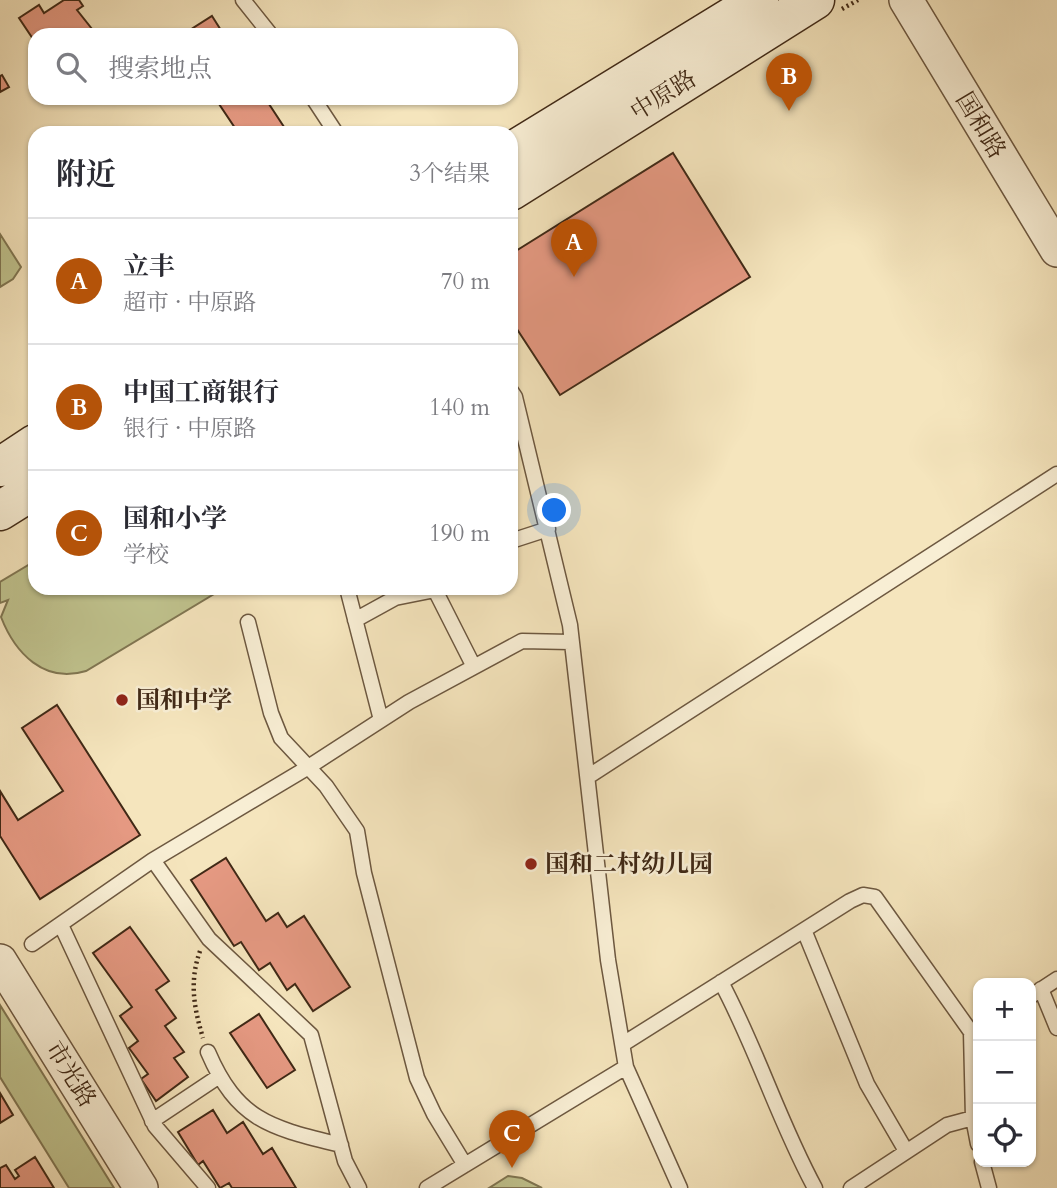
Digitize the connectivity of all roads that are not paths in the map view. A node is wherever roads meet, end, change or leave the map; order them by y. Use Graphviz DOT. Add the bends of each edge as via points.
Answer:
graph roads {
  1 [pos="243,0"];
  2 [pos="759,0"];
  3 [pos="815,0"];
  4 [pos="906,0"];
  5 [pos="265,28"];
  6 [pos="318,105"];
  7 [pos="331,126"];
  8 [pos="518,148"];
  9 [pos="518,187"];
  10 [pos="1057,250"];
  11 [pos="518,417"];
  12 [pos="28,449"];
  13 [pos="0,467"];
  14 [pos="1057,474"];
  15 [pos="28,493"];
  16 [pos="0,511"];
  17 [pos="548,529"];
  18 [pos="518,539"];
  19 [pos="349,595"];
  20 [pos="408,595"];
  21 [pos="437,595"];
  22 [pos="355,620"];
  23 [pos="248,622"];
  24 [pos="570,642"];
  25 [pos="474,667"];
  26 [pos="381,720"];
  27 [pos="307,768"];
  28 [pos="589,776"];
  29 [pos="153,860"];
  30 [pos="61,925"];
  31 [pos="804,930"];
  32 [pos="32,944"];
  33 [pos="0,961"];
  34 [pos="1057,979"];
  35 [pos="721,982"];
  36 [pos="1036,993"];
  37 [pos="973,1027"];
  38 [pos="1057,1028"];
  39 [pos="975,1041"];
  40 [pos="622,1044"];
  41 [pos="208,1052"];
  42 [pos="626,1067"];
  43 [pos="218,1077"];
  44 [pos="973,1104"];
  45 [pos="973,1118"];
  46 [pos="152,1121"];
  47 [pos="341,1145"];
  48 [pos="906,1151"];
  49 [pos="466,1165"];
  50 [pos="983,1167"];
  51 [pos="141,1188"];
  52 [pos="208,1188"];
  53 [pos="359,1188"];
  54 [pos="427,1188"];
  55 [pos="680,1188"];
  56 [pos="815,1188"];
  57 [pos="851,1188"];
  58 [pos="989,1188"];
  1 -- 5 [label="lane"];
  2 -- 8 [label="main road, 中原路"];
  3 -- 9 [label="main road, 中原路"];
  4 -- 10 [label="street, 国和路"];
  6 -- 7 [label="lane"];
  11 -- 17 [label="lane"];
  12 -- 13 [label="main road"];
  14 -- 28 [label="lane"];
  15 -- 16 [label="main road"];
  17 -- 18 [label="lane"];
  17 -- 24 [label="lane"];
  19 -- 22 [label="lane"];
  20 -- 22 [label="lane"];
  21 -- 25 [label="lane"];
  22 -- 26 [label="lane"];
  23 -- 27 [label="lane" via="281,738"];
  24 -- 25 [label="lane" via="522,641"];
  24 -- 28 [label="lane"];
  25 -- 26 [label="lane"];
  26 -- 27 [label="lane"];
  27 -- 29 [label="lane"];
  27 -- 49 [label="lane" via="326,786 356,831 417,1078"];
  28 -- 40 [label="lane" via="608,960"];
  29 -- 30 [label="lane"];
  29 -- 47 [label="lane" via="206,936 311,1035"];
  30 -- 32 [label="lane"];
  30 -- 46 [label="lane"];
  31 -- 35 [label="lane"];
  31 -- 37 [label="lane" via="850,901 863,895 875,897"];
  31 -- 48 [label="lane" via="867,1084"];
  33 -- 51 [label="street, 市光路"];
  34 -- 36 [label="lane"];
  35 -- 40 [label="lane"];
  35 -- 56 [label="lane"];
  36 -- 38 [label="lane"];
  39 -- 44 [label="lane"];
  40 -- 42 [label="lane"];
  41 -- 43 [label="lane"];
  42 -- 49 [label="lane"];
  42 -- 55 [label="lane"];
  43 -- 46 [label="lane"];
  43 -- 47 [label="lane" via="252,1115 285,1131"];
  45 -- 48 [label="lane" via="947,1125"];
  46 -- 52 [label="lane"];
  47 -- 53 [label="lane"];
  48 -- 57 [label="lane"];
  49 -- 54 [label="lane"];
  50 -- 58 [label="lane"];
}
